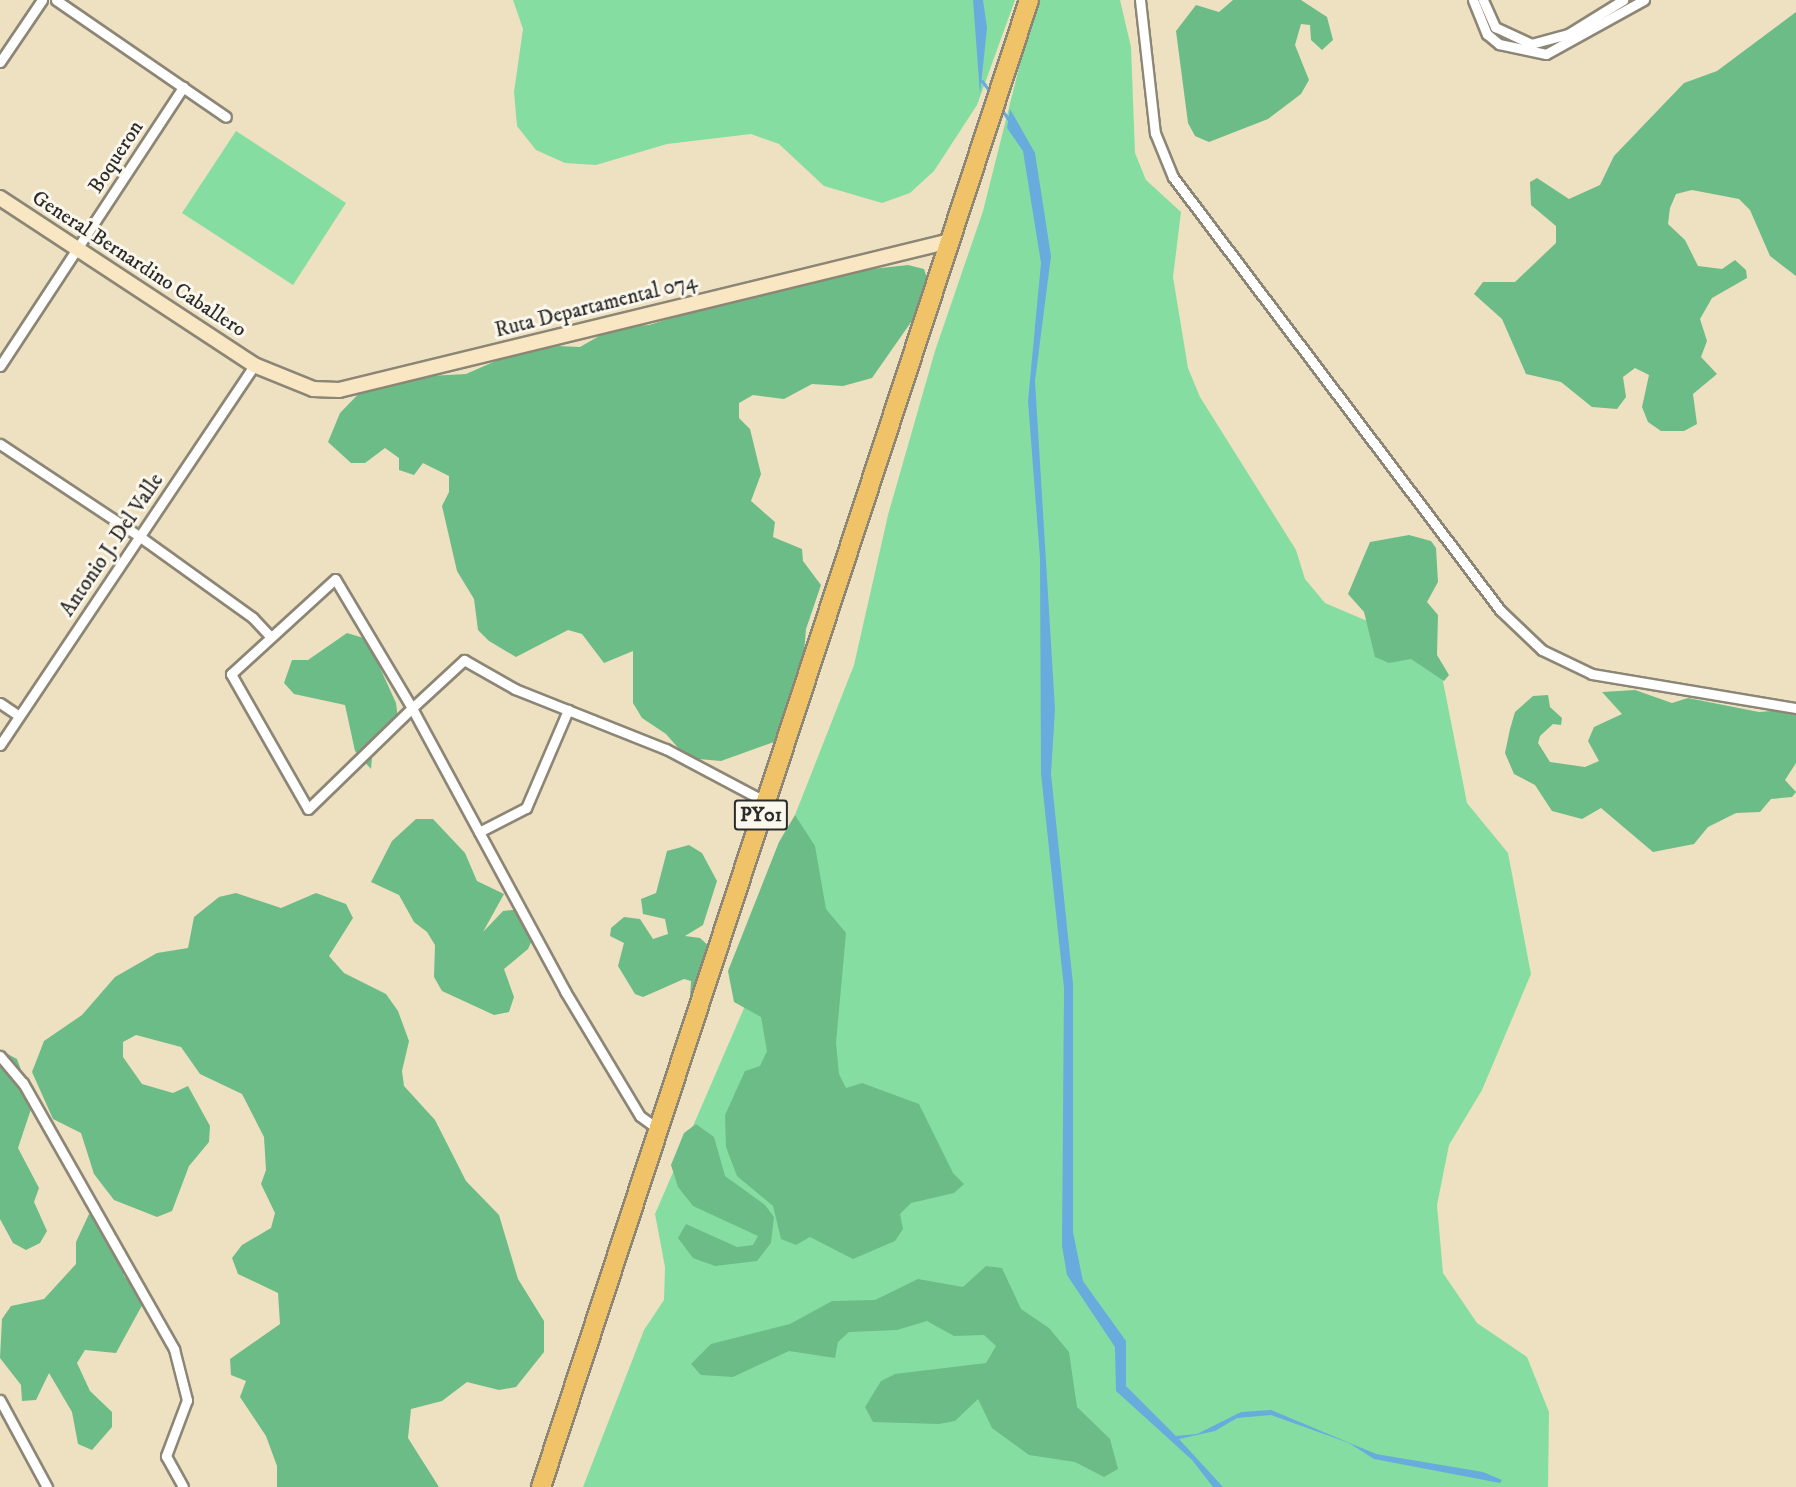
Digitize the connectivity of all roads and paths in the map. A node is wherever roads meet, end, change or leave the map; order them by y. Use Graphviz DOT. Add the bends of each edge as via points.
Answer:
graph roads {
  1 [pos="42,0"];
  2 [pos="56,0"];
  3 [pos="1029,0"];
  4 [pos="1140,0"];
  5 [pos="1473,0"];
  6 [pos="1483,0"];
  7 [pos="1623,0"];
  8 [pos="1644,0"];
  9 [pos="0,62"];
  10 [pos="183,87"];
  11 [pos="226,117"];
  12 [pos="0,198"];
  13 [pos="950,241"];
  14 [pos="77,249"];
  15 [pos="254,365"];
  16 [pos="0,366"];
  17 [pos="0,444"];
  18 [pos="139,536"];
  19 [pos="270,636"];
  20 [pos="0,704"];
  21 [pos="412,708"];
  22 [pos="1796,708"];
  23 [pos="568,710"];
  24 [pos="19,716"];
  25 [pos="0,745"];
  26 [pos="766,802"];
  27 [pos="479,832"];
  28 [pos="0,1056"];
  29 [pos="658,1129"];
  30 [pos="0,1400"];
  31 [pos="47,1487"];
  32 [pos="183,1487"];
  33 [pos="541,1487"];
  1 -- 9 [label="street"];
  2 -- 10 [label="street"];
  3 -- 13 [label="highway, PY01"];
  4 -- 22 [label="street" via="1155,133 1173,177 1500,610 1542,650 1592,675"];
  5 -- 8 [label="street" via="1487,34 1499,44 1546,54"];
  6 -- 7 [label="street" via="1495,27 1531,44 1568,34"];
  10 -- 11 [label="street"];
  10 -- 14 [label="street, Boqueron"];
  12 -- 14 [label="street, General Bernardino Caballero"];
  13 -- 15 [label="street, Ruta Departamental 074" via="339,390 293,386"];
  13 -- 26 [label="highway, PY01"];
  14 -- 15 [label="street, General Bernardino Caballero"];
  14 -- 16 [label="street, Boqueron"];
  15 -- 18 [label="street, Antonio J. Del Valle"];
  17 -- 18 [label="street"];
  18 -- 19 [label="street" via="253,618"];
  18 -- 24 [label="street, Antonio J. Del Valle"];
  19 -- 21 [label="street" via="335,579"];
  19 -- 21 [label="street" via="231,674 308,809"];
  20 -- 24 [label="street"];
  21 -- 23 [label="street" via="464,660"];
  21 -- 27 [label="street"];
  23 -- 26 [label="street" via="666,750"];
  23 -- 27 [label="street" via="526,808"];
  24 -- 25 [label="street, Antonio J. Del Valle"];
  26 -- 29 [label="highway, PY01"];
  27 -- 29 [label="street" via="577,1011 640,1116"];
  28 -- 32 [label="street" via="23,1083 174,1349 187,1400 166,1456"];
  29 -- 33 [label="highway, PY01"];
  30 -- 31 [label="street"];
}
